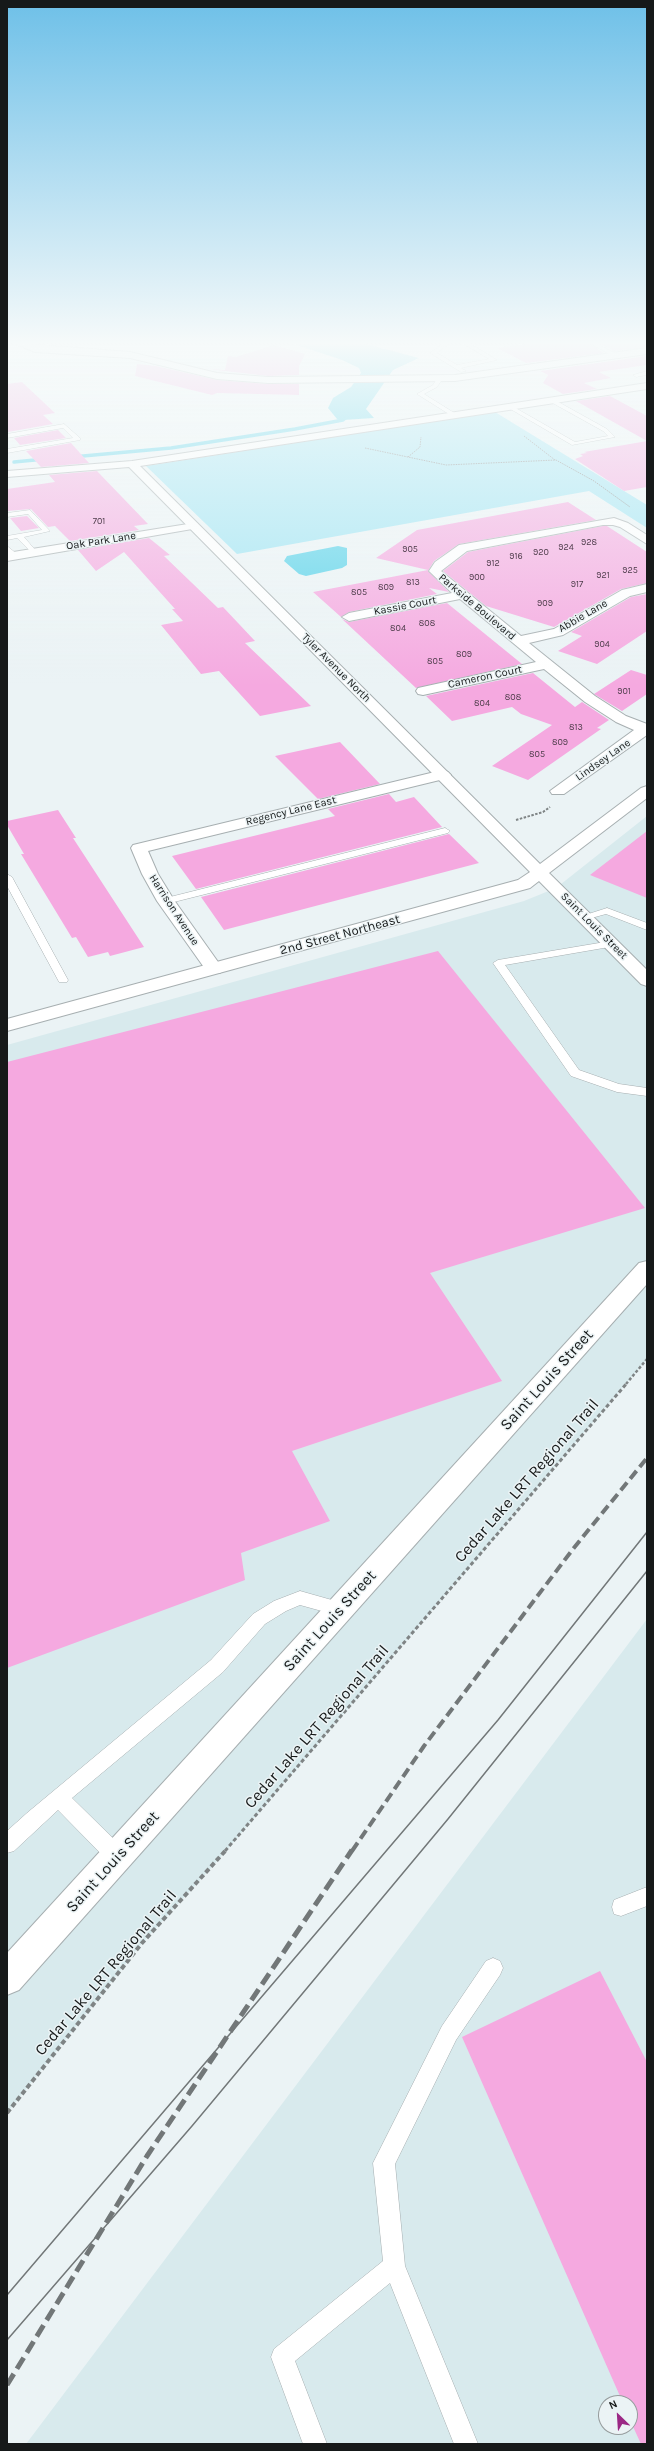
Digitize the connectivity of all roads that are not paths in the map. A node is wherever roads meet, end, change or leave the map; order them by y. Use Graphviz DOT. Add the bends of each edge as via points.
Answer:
graph roads {
  1 [pos="176,457"];
  2 [pos="132,464"];
  3 [pos="8,473"];
  4 [pos="7,515"];
  5 [pos="194,526"];
  6 [pos="19,536"];
  7 [pos="7,538"];
  8 [pos="647,540"];
  9 [pos="33,552"];
  10 [pos="9,554"];
  11 [pos="647,588"];
  12 [pos="461,595"];
  13 [pos="349,617"];
  14 [pos="518,641"];
  15 [pos="546,664"];
  16 [pos="423,691"];
  17 [pos="647,730"];
  18 [pos="443,775"];
  19 [pos="558,791"];
  20 [pos="646,793"];
  21 [pos="445,831"];
  22 [pos="139,848"];
  23 [pos="540,873"];
  24 [pos="7,877"];
  25 [pos="166,901"];
  26 [pos="584,917"];
  27 [pos="647,927"];
  28 [pos="611,944"];
  29 [pos="214,969"];
  30 [pos="62,980"];
  31 [pos="647,980"];
  32 [pos="7,1025"];
  33 [pos="647,1092"];
  34 [pos="647,1269"];
  35 [pos="340,1610"];
  36 [pos="59,1798"];
  37 [pos="7,1844"];
  38 [pos="118,1857"];
  39 [pos="647,1896"];
  40 [pos="621,1907"];
  41 [pos="493,1968"];
  42 [pos="8,1976"];
  43 [pos="394,2266"];
  44 [pos="316,2444"];
  45 [pos="466,2444"];
  1 -- 2 [label="street"];
  2 -- 3 [label="street"];
  2 -- 5 [label="street, Tyler Avenue North"];
  4 -- 6 [label="lane" via="30,512 47,531"];
  5 -- 9 [label="street, Oak Park Lane"];
  5 -- 18 [label="street, Tyler Avenue North"];
  6 -- 7 [label="lane"];
  6 -- 9 [label="lane"];
  8 -- 12 [label="street, Parkside Boulevard" via="614,521 464,548 436,571"];
  9 -- 10 [label="street, Oak Park Lane"];
  11 -- 14 [label="street, Abbie Lane" via="626,593 558,632"];
  12 -- 13 [label="street, Kassie Court"];
  12 -- 14 [label="street, Parkside Boulevard"];
  14 -- 15 [label="street, Parkside Boulevard"];
  15 -- 16 [label="street, Cameron Court"];
  15 -- 17 [label="street, Parkside Boulevard" via="607,712"];
  17 -- 19 [label="street, Lindsey Lane"];
  18 -- 22 [label="street, Regency Lane East"];
  18 -- 23 [label="street, Tyler Avenue North"];
  20 -- 23 [label="street, 2nd Street Northeast"];
  21 -- 25 [label="lane"];
  22 -- 25 [label="street, Harrison Avenue" via="150,874"];
  23 -- 26 [label="street, Saint Louis Street"];
  23 -- 29 [label="street, 2nd Street Northeast" via="524,884"];
  24 -- 30 [label="lane"];
  25 -- 29 [label="street, Harrison Avenue"];
  26 -- 27 [label="lane" via="607,911"];
  26 -- 28 [label="street, Saint Louis Street"];
  28 -- 31 [label="street, Saint Louis Street"];
  28 -- 33 [label="lane" via="498,963 575,1073 617,1088"];
  29 -- 32 [label="street, 2nd Street Northeast"];
  34 -- 35 [label="street, Saint Louis Street"];
  35 -- 36 [label="lane" via="300,1598 280,1606 260,1620 217,1666"];
  35 -- 38 [label="street, Saint Louis Street"];
  36 -- 37 [label="lane"];
  36 -- 38 [label="lane"];
  38 -- 42 [label="street, Saint Louis Street"];
  39 -- 40 [label="lane"];
  41 -- 43 [label="lane" via="449,2033 384,2163"];
  43 -- 44 [label="lane" via="282,2357"];
  43 -- 45 [label="lane"];
}
